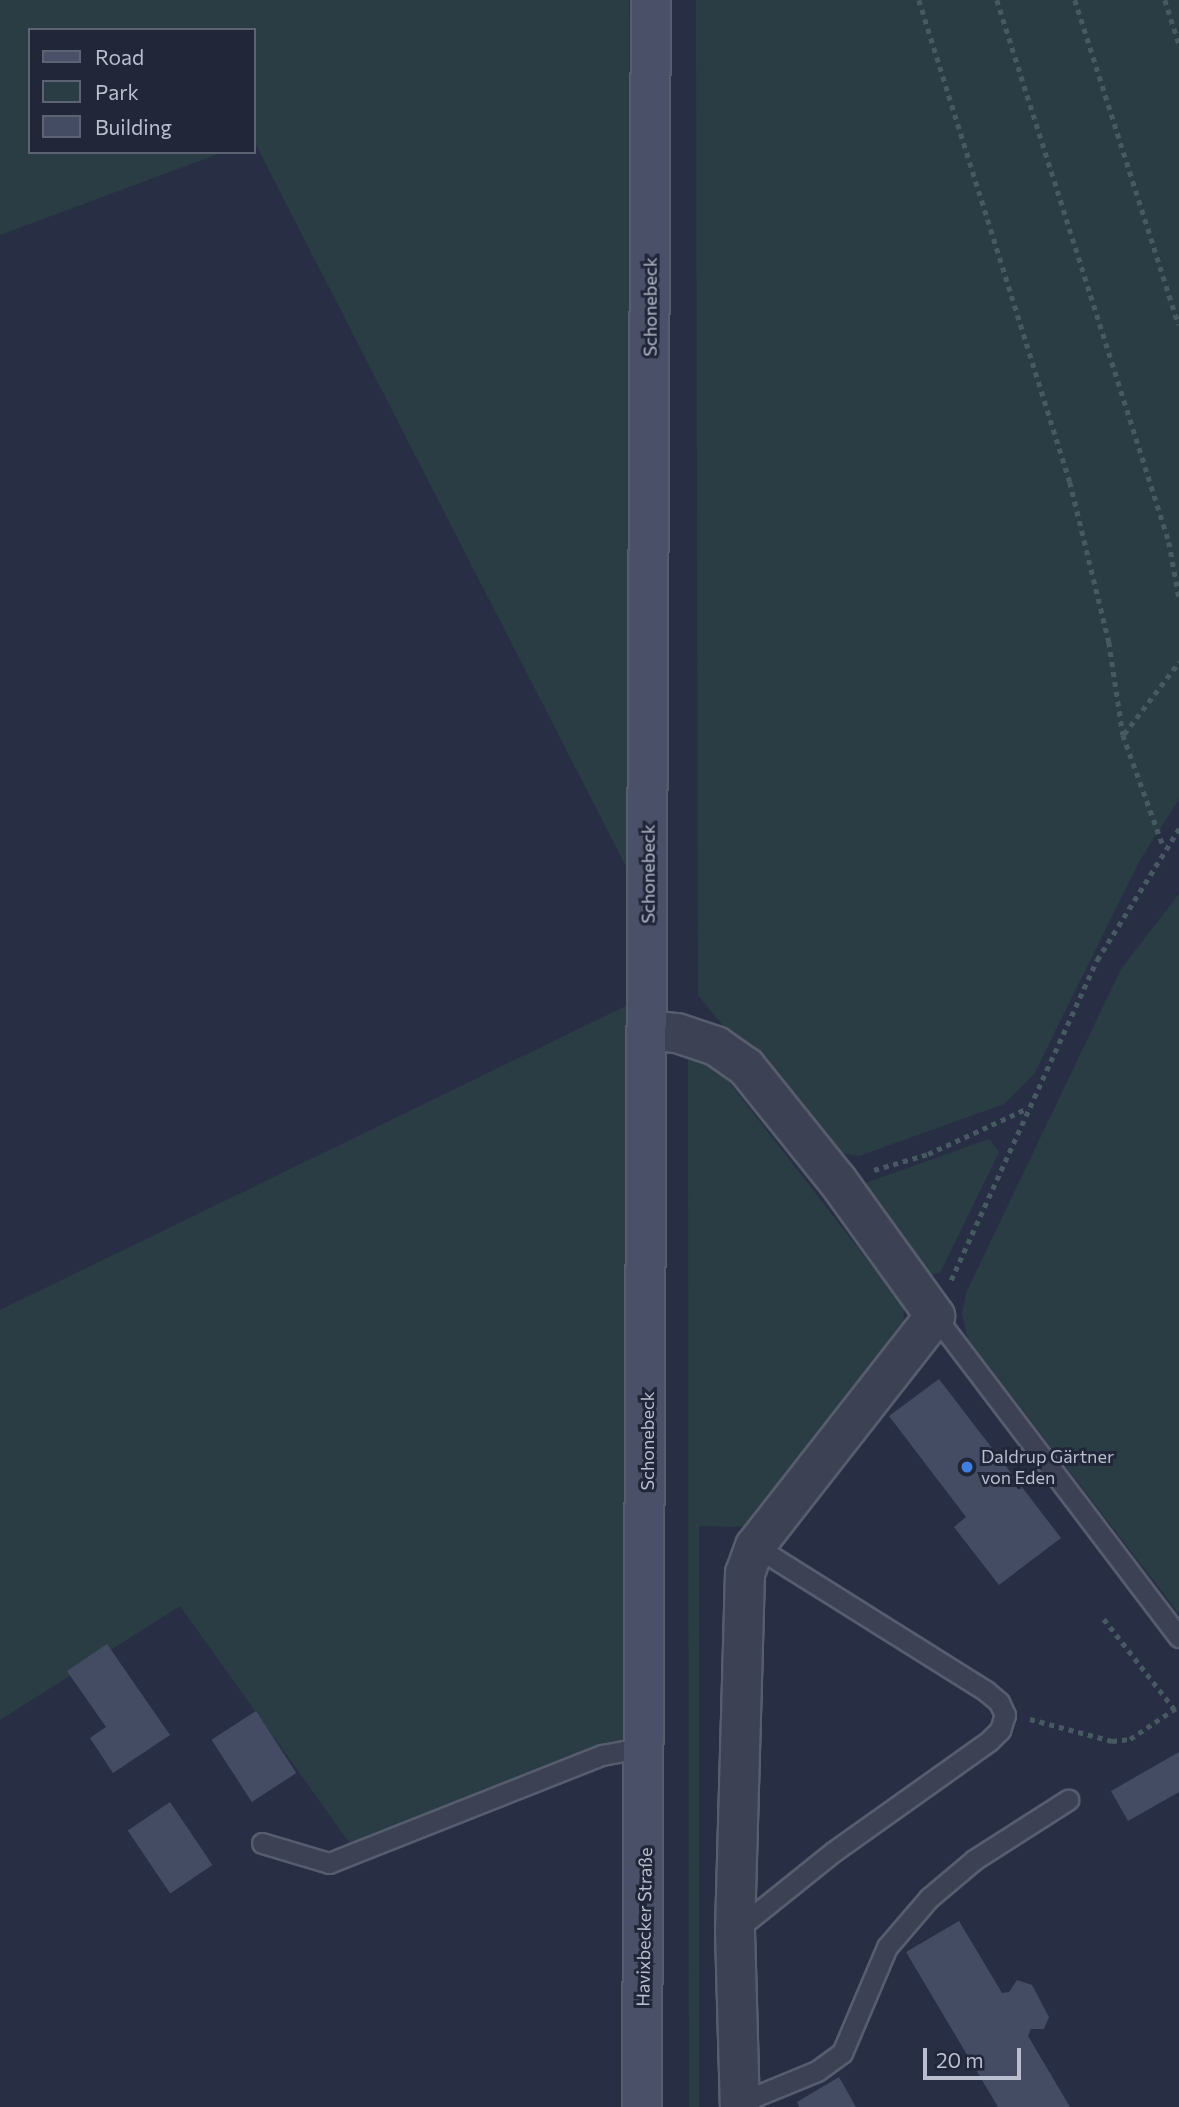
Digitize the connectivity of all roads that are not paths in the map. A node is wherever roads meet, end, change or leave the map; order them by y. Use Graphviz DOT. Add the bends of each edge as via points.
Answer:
graph roads {
  1 [pos="651,0"];
  2 [pos="647,1030"];
  3 [pos="935,1316"];
  4 [pos="755,1546"];
  5 [pos="1179,1637"];
  6 [pos="646,1747"];
  7 [pos="1068,1800"];
  8 [pos="262,1843"];
  9 [pos="736,1931"];
  10 [pos="739,2105"];
  11 [pos="642,2107"];
  1 -- 2 [label="main road, Schonebeck"];
  2 -- 3 [label="street" via="677,1032 716,1046 746,1067 837,1180"];
  2 -- 6 [label="main road, Schonebeck"];
  3 -- 4 [label="street"];
  3 -- 5 [label="lane"];
  4 -- 9 [label="street" via="741,1597"];
  4 -- 9 [label="lane" via="986,1691 1005,1715 1000,1730 989,1741 833,1852"];
  6 -- 8 [label="lane" via="602,1755 330,1863"];
  6 -- 11 [label="main road, Havixbecker Straße"];
  7 -- 10 [label="lane" via="974,1860 929,1898 887,1947 842,2053 817,2071"];
  9 -- 10 [label="street"];
}
